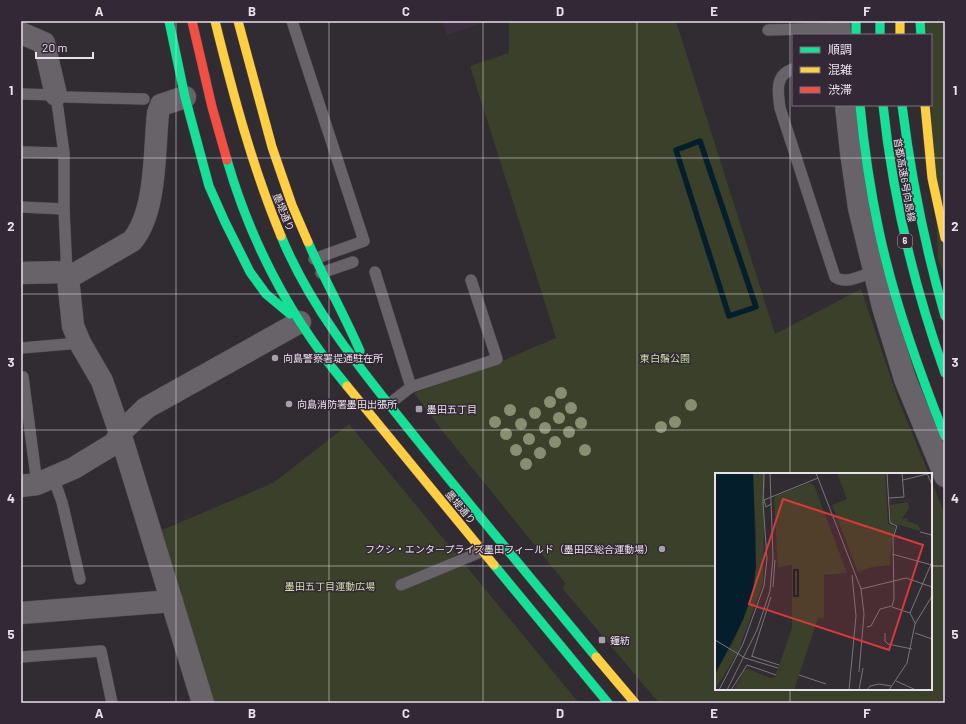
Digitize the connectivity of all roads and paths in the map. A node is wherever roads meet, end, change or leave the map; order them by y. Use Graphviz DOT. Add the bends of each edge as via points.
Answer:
graph roads {
  1 [pos="169,21"];
  2 [pos="192,21"];
  3 [pos="215,21"];
  4 [pos="238,21"];
  5 [pos="292,21"];
  6 [pos="880,21"];
  7 [pos="900,21"];
  8 [pos="920,21"];
  9 [pos="846,28"];
  10 [pos="768,30"];
  11 [pos="21,33"];
  12 [pos="880,34"];
  13 [pos="900,34"];
  14 [pos="921,34"];
  15 [pos="792,69"];
  16 [pos="21,94"];
  17 [pos="56,95"];
  18 [pos="185,97"];
  19 [pos="144,99"];
  20 [pos="846,106"];
  21 [pos="860,106"];
  22 [pos="883,106"];
  23 [pos="902,106"];
  24 [pos="925,106"];
  25 [pos="21,152"];
  26 [pos="64,153"];
  27 [pos="21,207"];
  28 [pos="64,209"];
  29 [pos="945,238"];
  30 [pos="314,259"];
  31 [pos="353,262"];
  32 [pos="375,272"];
  33 [pos="874,272"];
  34 [pos="21,273"];
  35 [pos="321,273"];
  36 [pos="67,275"];
  37 [pos="471,280"];
  38 [pos="945,316"];
  39 [pos="300,322"];
  40 [pos="80,343"];
  41 [pos="21,348"];
  42 [pos="945,373"];
  43 [pos="21,377"];
  44 [pos="411,387"];
  45 [pos="378,390"];
  46 [pos="389,404"];
  47 [pos="120,433"];
  48 [pos="945,436"];
  49 [pos="945,476"];
  50 [pos="37,482"];
  51 [pos="483,551"];
  52 [pos="80,579"];
  53 [pos="401,585"];
  54 [pos="172,601"];
  55 [pos="21,613"];
  56 [pos="21,657"];
  57 [pos="112,703"];
  58 [pos="203,703"];
  59 [pos="608,703"];
  60 [pos="634,703"];
  1 -- 18 [label="main road, 墨堤通り"];
  2 -- 39 [label="main road, 墨堤通り" via="216,123 243,209 259,247"];
  3 -- 45 [label="main road, 墨堤通り" via="239,119 277,227 320,311"];
  4 -- 30 [label="main road, 墨堤通り" via="272,147"];
  5 -- 30 [label="lane" via="364,241"];
  6 -- 12 [label="main road"];
  7 -- 13 [label="main road"];
  8 -- 14 [label="main road"];
  9 -- 10 [label="lane"];
  11 -- 17 [label="street" via="44,43"];
  15 -- 33 [label="lane" via="780,79 777,89 780,108 835,277 839,280 848,280"];
  16 -- 17 [label="lane"];
  17 -- 19 [label="lane"];
  17 -- 26 [label="lane"];
  18 -- 36 [label="street" via="161,105 158,113 148,209 139,233 132,241"];
  18 -- 39 [label="main road, 墨堤通り" via="210,186 250,272 266,294"];
  20 -- 33 [label="street" via="859,208"];
  21 -- 48 [label="main road" via="870,186 893,285 930,401"];
  22 -- 42 [label="main road, 首都高速6号向島線 / 6" via="896,200 908,253 922,306"];
  23 -- 38 [label="main road" via="915,198 933,277"];
  24 -- 29 [label="main road" via="932,178"];
  25 -- 26 [label="lane"];
  26 -- 28 [label="lane"];
  27 -- 28 [label="lane"];
  28 -- 36 [label="lane"];
  30 -- 35 [label="main road, 墨堤通り"];
  31 -- 35 [label="lane"];
  32 -- 44 [label="lane"];
  33 -- 49 [label="street" via="905,378"];
  34 -- 36 [label="street"];
  35 -- 45 [label="main road, 墨堤通り"];
  36 -- 40 [label="street" via="73,326"];
  37 -- 44 [label="lane" via="497,359"];
  39 -- 47 [label="street" via="146,408"];
  39 -- 51 [label="main road, 墨堤通り" via="338,375"];
  40 -- 41 [label="lane"];
  40 -- 47 [label="street" via="102,381"];
  43 -- 50 [label="lane"];
  44 -- 46 [label="lane"];
  45 -- 46 [label="main road, 墨堤通り"];
  46 -- 60 [label="main road, 墨堤通り"];
  47 -- 50 [label="street" via="116,443 74,468"];
  47 -- 54 [label="street"];
  50 -- 52 [label="lane" via="62,502"];
  51 -- 53 [label="lane"];
  51 -- 59 [label="main road, 墨堤通り"];
  54 -- 55 [label="street"];
  54 -- 58 [label="street"];
  56 -- 57 [label="lane" via="101,651"];
}
